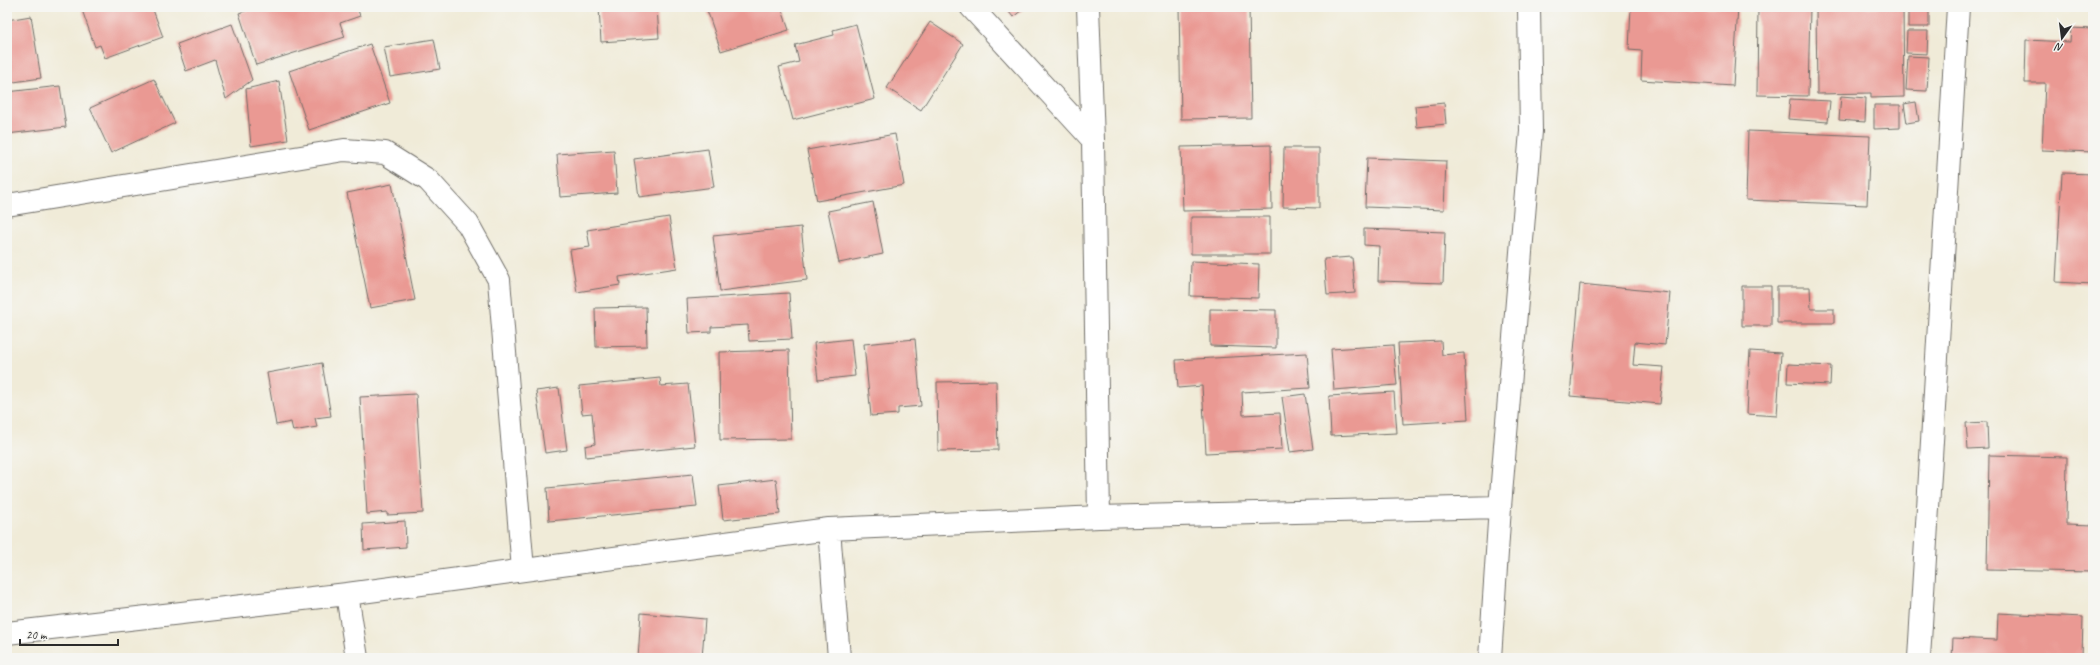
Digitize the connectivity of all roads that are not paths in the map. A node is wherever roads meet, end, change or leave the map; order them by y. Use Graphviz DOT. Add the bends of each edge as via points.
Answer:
graph roads {
  1 [pos="971,7"];
  2 [pos="1088,7"];
  3 [pos="1530,7"];
  4 [pos="1958,7"];
  5 [pos="1093,140"];
  6 [pos="7,205"];
  7 [pos="1500,507"];
  8 [pos="1099,517"];
  9 [pos="829,529"];
  10 [pos="523,570"];
  11 [pos="347,594"];
  12 [pos="7,633"];
  13 [pos="357,658"];
  14 [pos="839,658"];
  15 [pos="1490,658"];
  16 [pos="1919,658"];
  1 -- 5 [label="street"];
  2 -- 5 [label="street"];
  3 -- 7 [label="street" via="1531,131"];
  4 -- 16 [label="street"];
  5 -- 8 [label="street"];
  6 -- 10 [label="street" via="344,150 385,153 428,180 468,224 499,280"];
  7 -- 8 [label="street"];
  7 -- 15 [label="street"];
  8 -- 9 [label="street"];
  9 -- 10 [label="street"];
  9 -- 14 [label="street"];
  10 -- 11 [label="street"];
  11 -- 12 [label="street"];
  11 -- 13 [label="street"];
}
